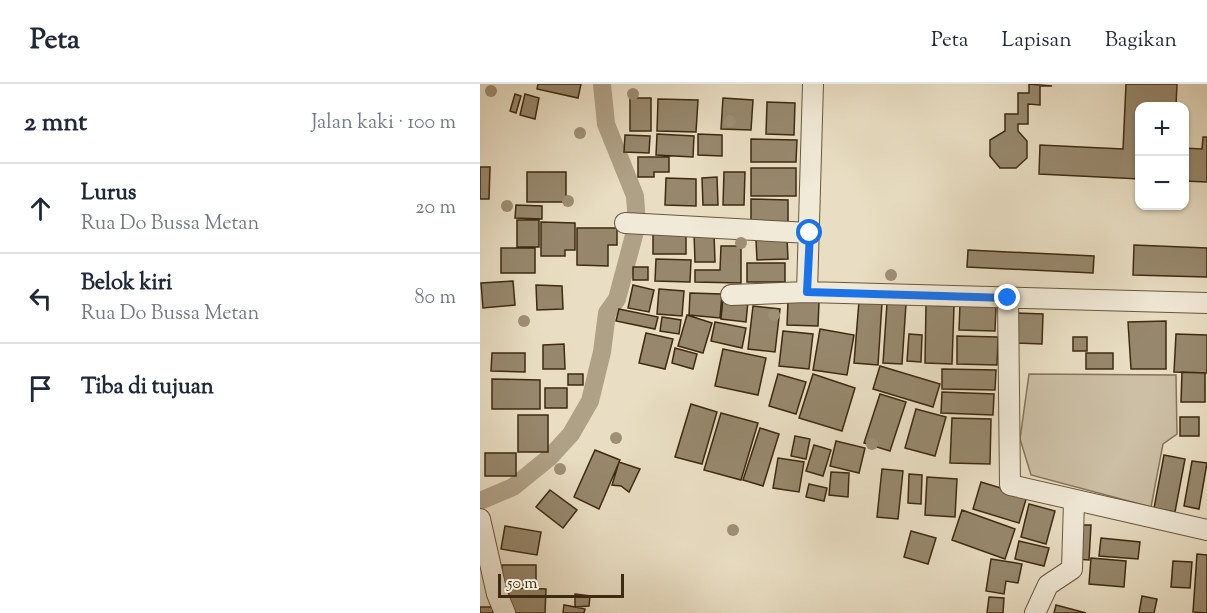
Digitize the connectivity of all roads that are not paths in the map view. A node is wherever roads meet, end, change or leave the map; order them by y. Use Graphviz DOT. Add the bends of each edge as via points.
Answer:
graph roads {
  1 [pos="813,84"];
  2 [pos="625,224"];
  3 [pos="810,233"];
  4 [pos="807,292"];
  5 [pos="731,295"];
  6 [pos="1008,298"];
  7 [pos="1207,303"];
  8 [pos="1074,501"];
  9 [pos="480,519"];
  10 [pos="1207,530"];
  11 [pos="505,613"];
  12 [pos="1035,613"];
  1 -- 3 [label="street"];
  2 -- 3 [label="street"];
  3 -- 4 [label="street"];
  4 -- 5 [label="street"];
  4 -- 6 [label="street"];
  6 -- 7 [label="street"];
  6 -- 8 [label="street" via="1010,484"];
  8 -- 10 [label="street"];
  8 -- 12 [label="street" via="1072,569 1048,585"];
  9 -- 11 [label="street"];
}
